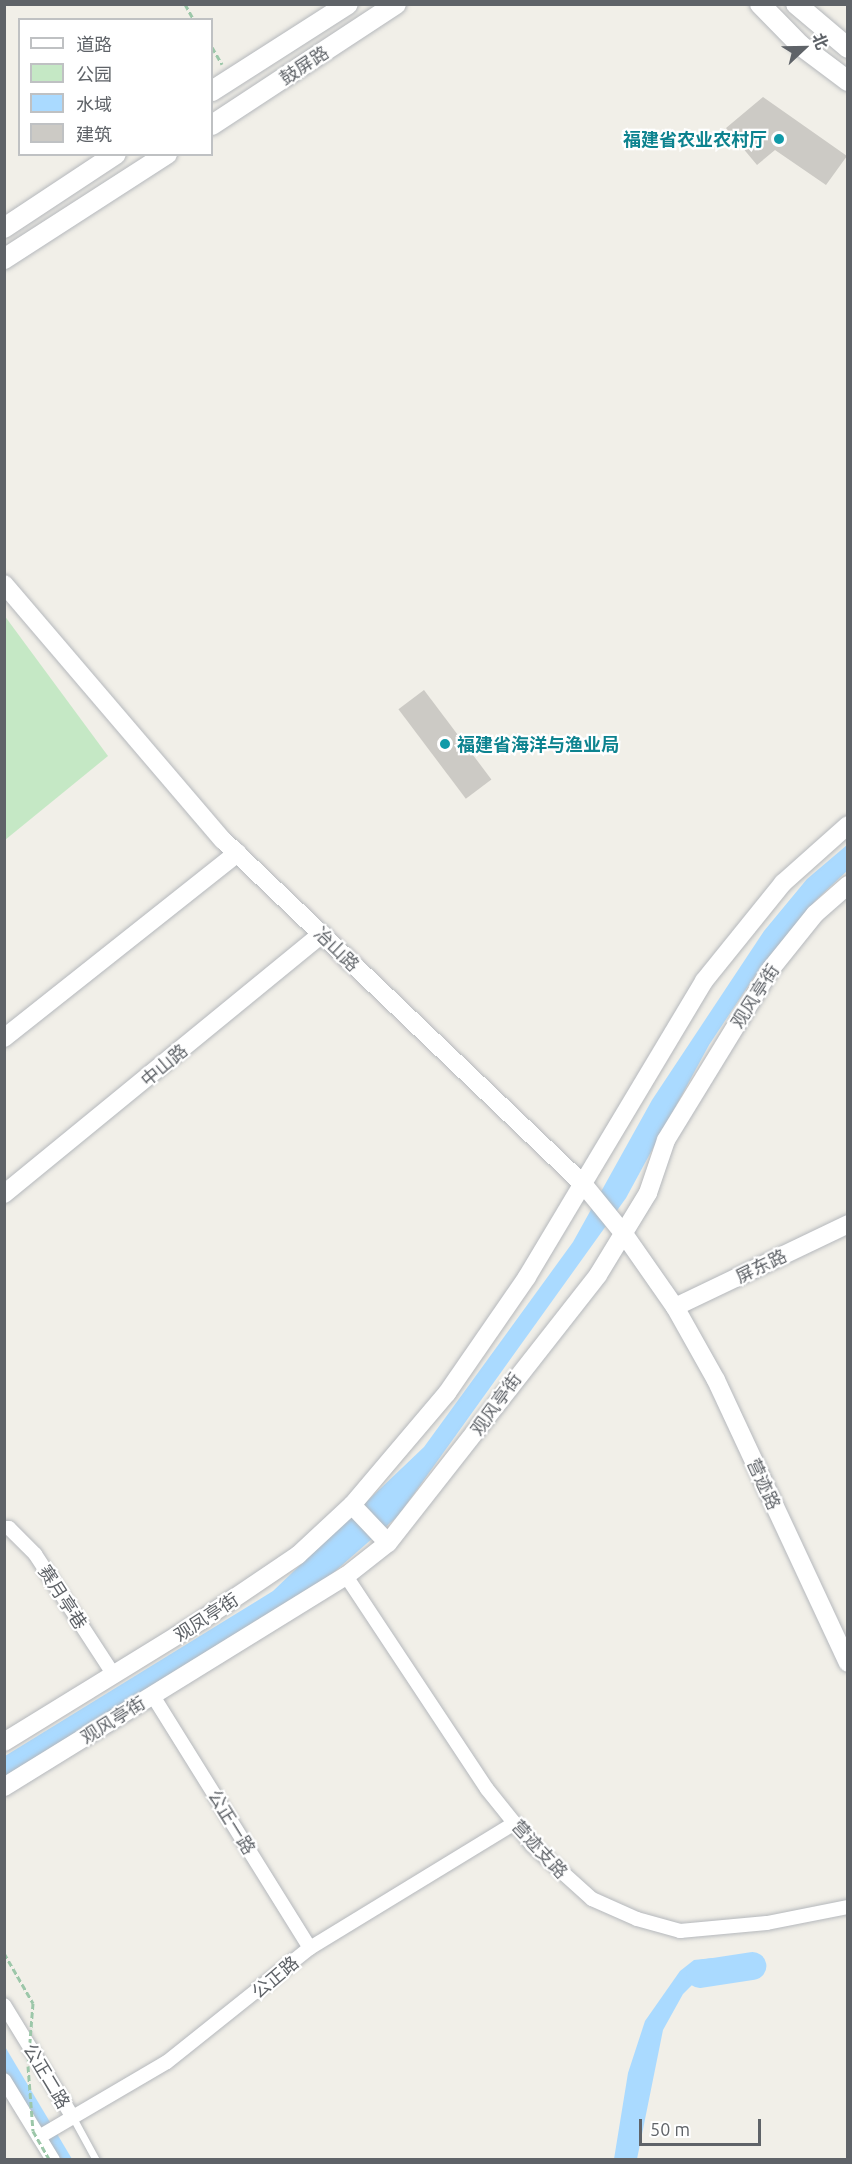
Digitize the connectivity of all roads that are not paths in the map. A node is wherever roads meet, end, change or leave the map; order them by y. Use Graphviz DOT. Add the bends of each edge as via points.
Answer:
graph roads {
  1 [pos="348,4"];
  2 [pos="396,4"];
  3 [pos="760,4"];
  4 [pos="796,4"];
  5 [pos="848,48"];
  6 [pos="848,81"];
  7 [pos="213,91"];
  8 [pos="213,124"];
  9 [pos="113,156"];
  10 [pos="164,156"];
  11 [pos="4,228"];
  12 [pos="4,259"];
  13 [pos="4,584"];
  14 [pos="848,825"];
  15 [pos="237,854"];
  16 [pos="848,885"];
  17 [pos="322,934"];
  18 [pos="4,1038"];
  19 [pos="584,1185"];
  20 [pos="4,1194"];
  21 [pos="848,1224"];
  22 [pos="624,1234"];
  23 [pos="675,1307"];
  24 [pos="352,1505"];
  25 [pos="4,1528"];
  26 [pos="388,1543"];
  27 [pos="346,1576"];
  28 [pos="848,1663"];
  29 [pos="114,1675"];
  30 [pos="153,1695"];
  31 [pos="4,1742"];
  32 [pos="4,1787"];
  33 [pos="515,1823"];
  34 [pos="848,1907"];
  35 [pos="310,1947"];
  36 [pos="4,2005"];
  37 [pos="4,2080"];
  38 [pos="72,2116"];
  39 [pos="39,2137"];
  40 [pos="51,2160"];
  41 [pos="96,2160"];
  1 -- 7 [label="main road, 鼓屏路"];
  2 -- 8 [label="main road, 鼓屏路"];
  3 -- 6 [label="main road" via="800,45"];
  4 -- 5 [label="main road"];
  9 -- 11 [label="main road"];
  10 -- 12 [label="main road"];
  13 -- 15 [label="street, 冶山路"];
  14 -- 19 [label="street" via="783,883 704,981"];
  15 -- 17 [label="street, 冶山路"];
  15 -- 18 [label="street"];
  16 -- 22 [label="street, 观风亭街" via="815,914 770,970 666,1140 648,1193"];
  17 -- 19 [label="street, 冶山路"];
  17 -- 20 [label="street, 中山路"];
  19 -- 22 [label="street, 冶山路"];
  19 -- 24 [label="street, 观凤亭街" via="447,1393"];
  21 -- 23 [label="street, 屏东路"];
  22 -- 23 [label="street, 冶山路"];
  22 -- 26 [label="street, 观风亭街" via="598,1275"];
  23 -- 28 [label="street, 营迹路" via="716,1380"];
  24 -- 26 [label="street"];
  24 -- 29 [label="street, 观凤亭街" via="298,1555"];
  25 -- 29 [label="street, 赛月亭巷" via="9,1528 34,1554"];
  26 -- 27 [label="street, 观风亭街"];
  27 -- 30 [label="street, 观风亭街"];
  27 -- 33 [label="street, 营迹支路" via="487,1789"];
  29 -- 31 [label="street, 观凤亭街"];
  30 -- 32 [label="street, 观风亭街"];
  30 -- 35 [label="street, 公正一路"];
  33 -- 34 [label="street, 营迹支路" via="562,1875 592,1899 637,1919 680,1931 767,1923"];
  33 -- 35 [label="street, 公正路"];
  35 -- 38 [label="street, 公正路" via="167,2062"];
  36 -- 38 [label="street, 公正二路"];
  37 -- 39 [label="street"];
  38 -- 39 [label="street, 公正路"];
  38 -- 41 [label="lane"];
  39 -- 40 [label="street"];
}
